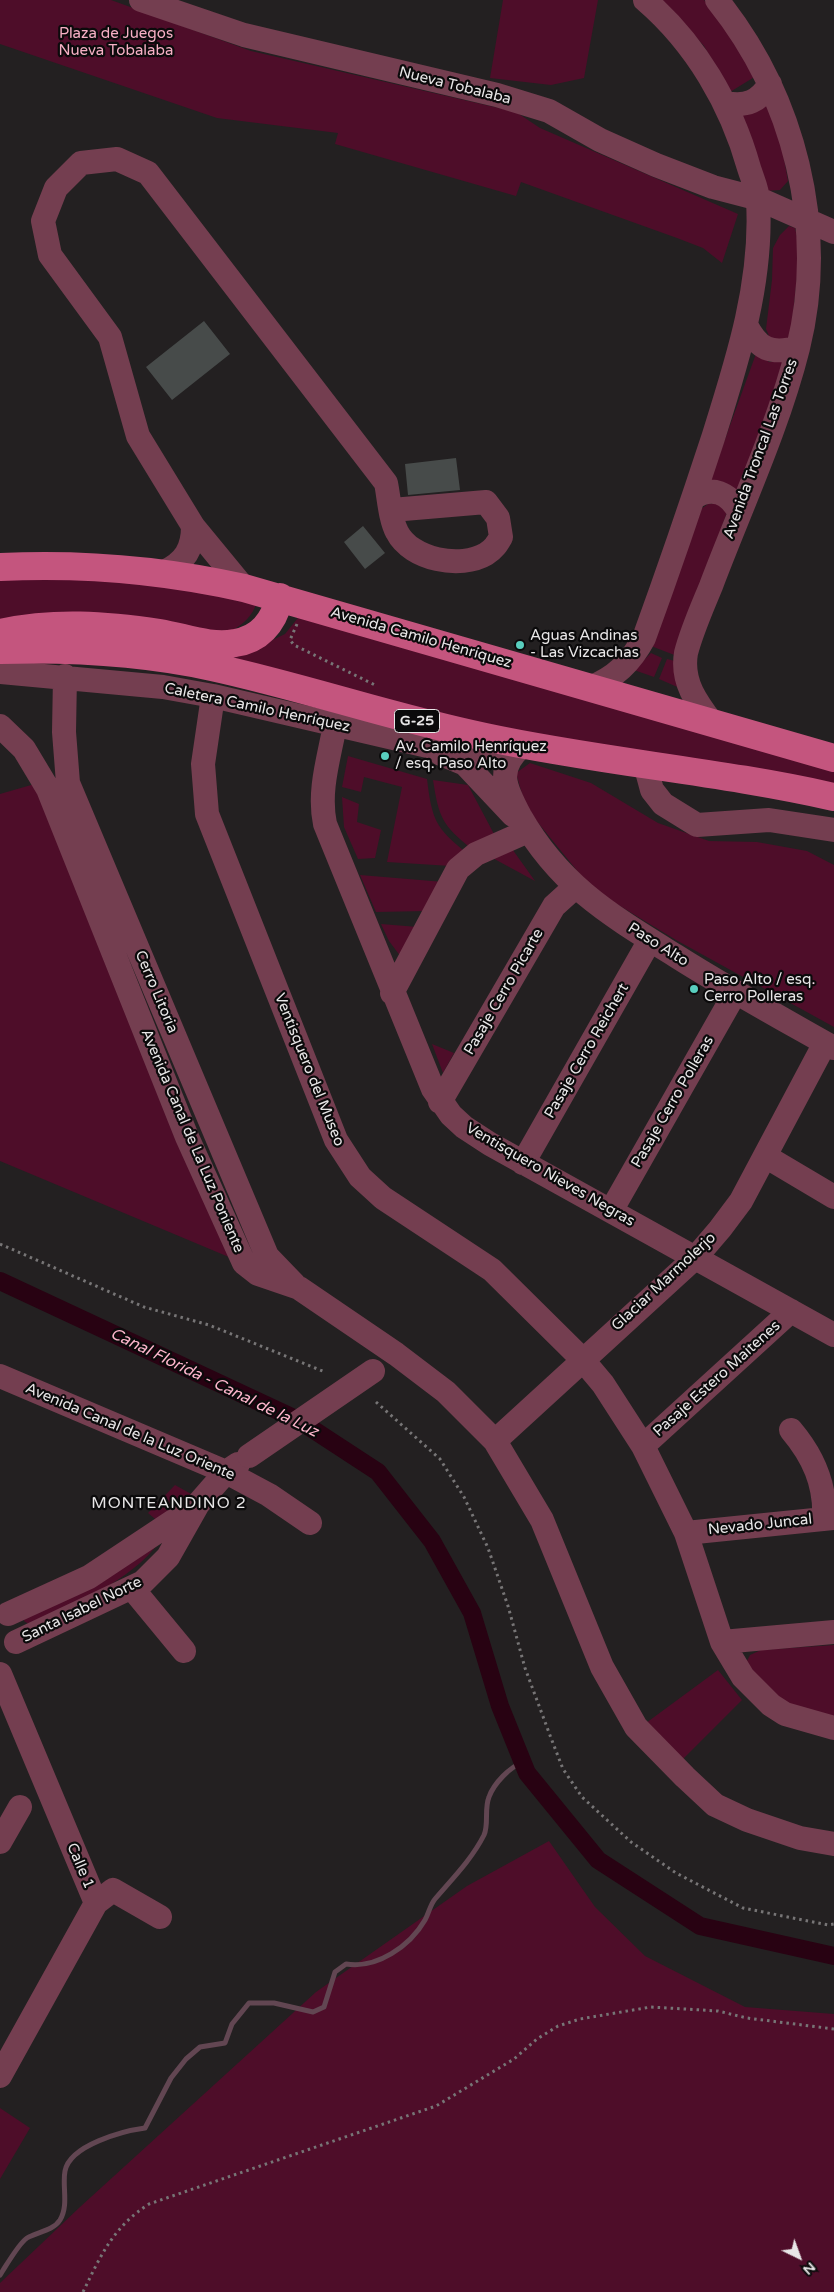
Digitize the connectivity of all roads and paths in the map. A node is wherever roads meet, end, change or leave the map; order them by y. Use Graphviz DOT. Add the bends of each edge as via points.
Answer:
graph roads {
  1 [pos="141,0"];
  2 [pos="646,0"];
  3 [pos="728,5"];
  4 [pos="770,84"];
  5 [pos="726,103"];
  6 [pos="758,199"];
  7 [pos="807,220"];
  8 [pos="834,232"];
  9 [pos="746,325"];
  10 [pos="798,348"];
  11 [pos="693,498"];
  12 [pos="392,510"];
  13 [pos="739,512"];
  14 [pos="193,526"];
  15 [pos="0,567"];
  16 [pos="164,572"];
  17 [pos="244,588"];
  18 [pos="280,597"];
  19 [pos="0,633"];
  20 [pos="0,650"];
  21 [pos="0,672"];
  22 [pos="65,676"];
  23 [pos="589,688"];
  24 [pos="213,696"];
  25 [pos="714,724"];
  26 [pos="336,725"];
  27 [pos="0,726"];
  28 [pos="422,745"];
  29 [pos="518,750"];
  30 [pos="834,758"];
  31 [pos="646,764"];
  32 [pos="834,797"];
  33 [pos="834,830"];
  34 [pos="528,831"];
  35 [pos="575,887"];
  36 [pos="650,940"];
  37 [pos="392,993"];
  38 [pos="735,993"];
  39 [pos="830,1046"];
  40 [pos="440,1102"];
  41 [pos="765,1156"];
  42 [pos="523,1162"];
  43 [pos="834,1197"];
  44 [pos="611,1211"];
  45 [pos="0,1244"];
  46 [pos="696,1257"];
  47 [pos="299,1288"];
  48 [pos="791,1311"];
  49 [pos="834,1335"];
  50 [pos="396,1354"];
  51 [pos="582,1359"];
  52 [pos="325,1372"];
  53 [pos="0,1376"];
  54 [pos="376,1402"];
  55 [pos="790,1430"];
  56 [pos="495,1440"];
  57 [pos="644,1446"];
  58 [pos="226,1472"];
  59 [pos="198,1504"];
  60 [pos="829,1518"];
  61 [pos="310,1523"];
  62 [pos="686,1533"];
  63 [pos="132,1588"];
  64 [pos="4,1612"];
  65 [pos="834,1632"];
  66 [pos="16,1642"];
  67 [pos="722,1642"];
  68 [pos="184,1651"];
  69 [pos="0,1662"];
  70 [pos="0,1674"];
  71 [pos="834,1728"];
  72 [pos="20,1807"];
  73 [pos="0,1842"];
  74 [pos="834,1844"];
  75 [pos="96,1903"];
  76 [pos="160,1918"];
  77 [pos="834,1924"];
  78 [pos="834,2029"];
  79 [pos="0,2076"];
  80 [pos="83,2292"];
  1 -- 6 [label="street, Nueva Tobalaba" via="244,35 497,95 549,111 600,140 656,165 713,187"];
  2 -- 5 [label="street" via="677,32"];
  3 -- 4 [label="street, Avenida Troncal Las Torres"];
  4 -- 5 [label="street" via="763,95 752,102"];
  4 -- 7 [label="street, Avenida Troncal Las Torres" via="794,149"];
  5 -- 6 [label="street"];
  6 -- 7 [label="street, Nueva Tobalaba"];
  6 -- 9 [label="street" via="756,254"];
  7 -- 8 [label="street, Nueva Tobalaba"];
  7 -- 10 [label="street, Avenida Troncal Las Torres" via="808,275"];
  9 -- 10 [label="street" via="754,341 769,350"];
  9 -- 11 [label="street"];
  10 -- 13 [label="street, Avenida Troncal Las Torres"];
  11 -- 13 [label="street" via="702,492 719,491 733,500"];
  11 -- 23 [label="street" via="637,651 620,671"];
  12 -- 14 [label="street" via="386,483 148,172 117,159 81,163 56,188 43,221 50,255 110,337 138,436"];
  13 -- 25 [label="street, Avenida Troncal Las Torres" via="684,663 691,690"];
  14 -- 16 [label="street" via="193,540 187,555 177,566"];
  14 -- 17 [label="street"];
  15 -- 16 [label="main road, Avenida Camilo Henríquez" via="63,565"];
  16 -- 17 [label="main road, Avenida Camilo Henríquez"];
  17 -- 18 [label="main road, Avenida Camilo Henríquez"];
  18 -- 19 [label="main road" via="266,628 252,638 235,643 217,644 136,629 83,625 38,626"];
  18 -- 23 [label="main road, Avenida Camilo Henríquez"];
  20 -- 29 [label="main road, G-25" via="104,652 172,660 252,677"];
  21 -- 22 [label="street, Caletera Camilo Henríquez"];
  22 -- 24 [label="street, Caletera Camilo Henríquez"];
  22 -- 47 [label="street, Cerro Litoria" via="64,732 68,783 267,1256"];
  23 -- 25 [label="main road, Avenida Camilo Henríquez"];
  24 -- 26 [label="street, Caletera Camilo Henríquez"];
  24 -- 51 [label="street, Ventisquero del Museo" via="203,764 207,814 336,1140 360,1177 383,1198 492,1270"];
  25 -- 30 [label="main road, Avenida Camilo Henríquez"];
  26 -- 28 [label="street, Caletera Camilo Henríquez"];
  26 -- 37 [label="street, Ventisquero Nieves Negras" via="322,792 322,808 336,854"];
  27 -- 47 [label="street, Avenida Canal de La Luz Poniente" via="24,749 48,789 187,1137 244,1263 258,1274"];
  28 -- 29 [label="street, Caletera Camilo Henríquez" via="445,750"];
  28 -- 34 [label="street, Paso Alto" via="465,764"];
  29 -- 31 [label="main road, G-25"];
  29 -- 34 [label="street, Paso Alto" via="506,768 504,780"];
  31 -- 32 [label="main road, G-25"];
  31 -- 33 [label="street" via="652,790 662,804 697,825 769,820"];
  34 -- 35 [label="street, Paso Alto" via="542,852"];
  34 -- 37 [label="street" via="476,854 458,869"];
  35 -- 36 [label="street, Paso Alto" via="603,910"];
  35 -- 40 [label="street, Pasaje Cerro Picarte" via="554,906"];
  36 -- 38 [label="street, Paso Alto"];
  36 -- 42 [label="street, Pasaje Cerro Reichert"];
  37 -- 40 [label="street, Ventisquero Nieves Negras"];
  38 -- 39 [label="street, Paso Alto"];
  38 -- 44 [label="street, Pasaje Cerro Polleras"];
  39 -- 41 [label="street, Glaciar Marmolerjo"];
  40 -- 42 [label="street, Ventisquero Nieves Negras" via="470,1131"];
  41 -- 43 [label="street"];
  41 -- 46 [label="street, Glaciar Marmolerjo" via="741,1201"];
  42 -- 44 [label="street, Ventisquero Nieves Negras"];
  44 -- 46 [label="street, Ventisquero Nieves Negras"];
  45 -- 52 [label="path" via="144,1307 209,1325"];
  46 -- 48 [label="street, Ventisquero Nieves Negras"];
  46 -- 51 [label="street, Glaciar Marmolerjo"];
  47 -- 50 [label="street, Avenida Canal de La Luz Poniente"];
  48 -- 49 [label="street, Ventisquero Nieves Negras"];
  48 -- 57 [label="street, Pasaje Estero Maitenes"];
  50 -- 56 [label="street, Avenida Canal de La Luz Poniente" via="446,1392"];
  50 -- 58 [label="street, bridge"];
  51 -- 56 [label="street, Glaciar Marmolerjo"];
  51 -- 57 [label="street, Ventisquero del Museo" via="603,1384"];
  53 -- 58 [label="street, Avenida Canal de la Luz Oriente"];
  54 -- 77 [label="path" via="440,1459 464,1497 488,1548 525,1668 551,1738 582,1797 631,1842 676,1873 742,1908"];
  55 -- 60 [label="street" via="803,1444 821,1479"];
  56 -- 74 [label="street, Avenida Canal de La Luz Poniente" via="542,1520 602,1667 636,1727 715,1806 800,1838"];
  57 -- 62 [label="street, Ventisquero del Museo"];
  58 -- 59 [label="street"];
  58 -- 61 [label="street, Avenida Canal de la Luz Oriente" via="269,1495"];
  59 -- 63 [label="street, Santa Isabel Norte" via="168,1557"];
  59 -- 64 [label="street" via="89,1577"];
  60 -- 62 [label="street, Nevado Juncal"];
  62 -- 67 [label="street, Ventisquero del Museo"];
  63 -- 66 [label="street, Santa Isabel Norte"];
  63 -- 68 [label="street"];
  64 -- 66 [label="street" via="16,1627"];
  65 -- 67 [label="street"];
  66 -- 69 [label="street" via="12,1652"];
  67 -- 71 [label="street, Ventisquero del Museo" via="743,1677 771,1705 785,1714"];
  70 -- 75 [label="street, Calle 1"];
  72 -- 73 [label="street"];
  75 -- 76 [label="street" via="113,1890"];
  75 -- 79 [label="street, Calle 1"];
  78 -- 80 [label="path" via="746,2018 718,2011 651,2007 558,2026 514,2059 436,2106 149,2204 121,2225 104,2249"];
}
